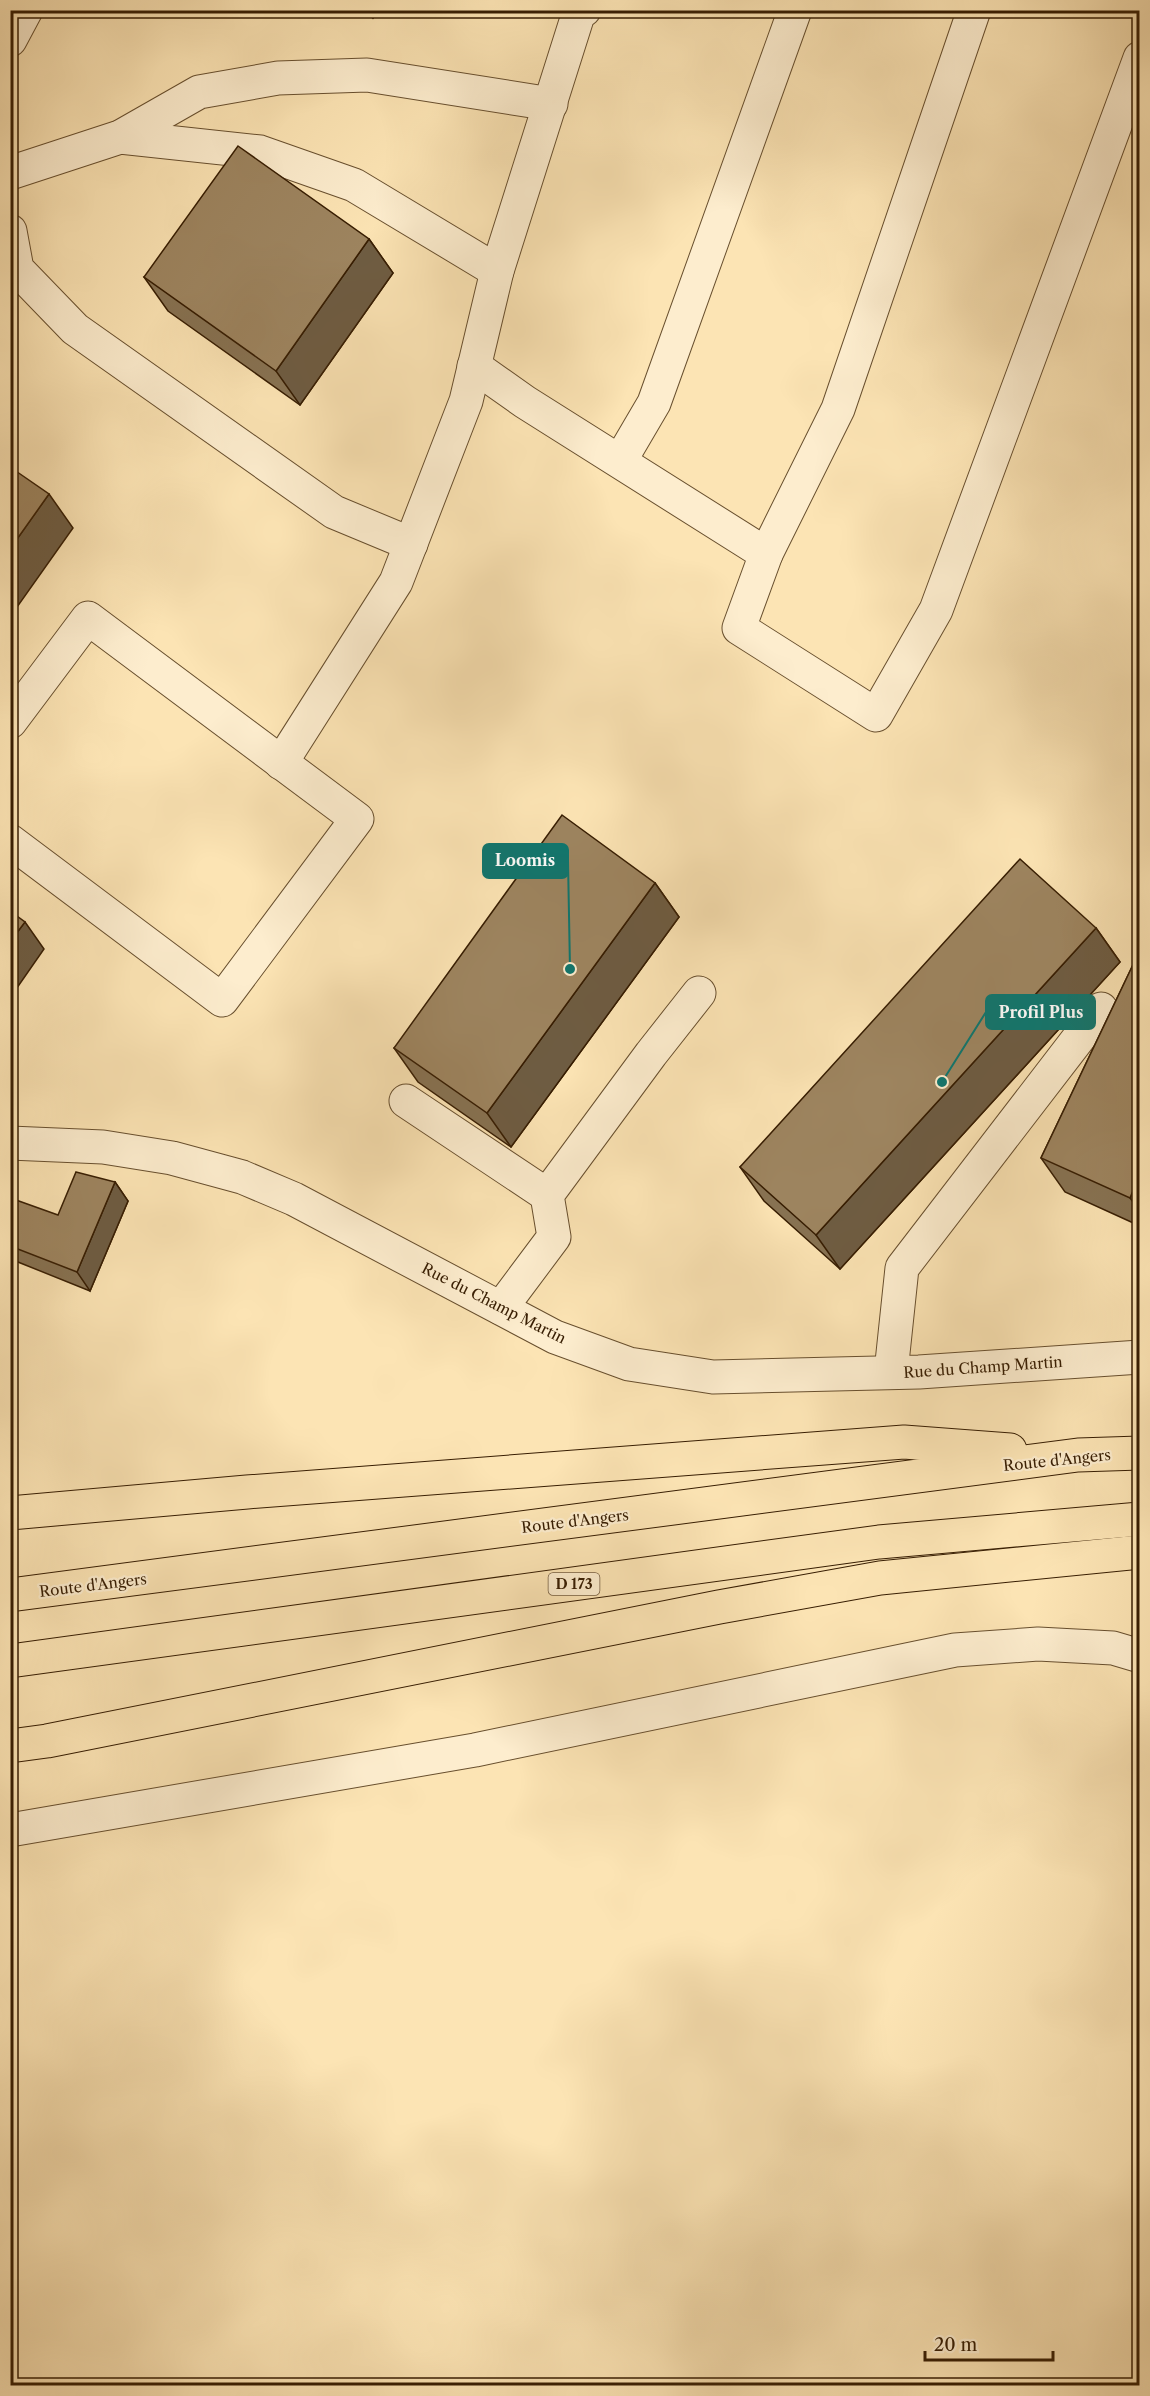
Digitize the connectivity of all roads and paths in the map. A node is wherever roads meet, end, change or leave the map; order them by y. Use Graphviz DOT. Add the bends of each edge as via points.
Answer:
graph roads {
  1 [pos="26,10"];
  2 [pos="584,10"];
  3 [pos="795,10"];
  4 [pos="974,10"];
  5 [pos="10,40"];
  6 [pos="1140,58"];
  7 [pos="551,104"];
  8 [pos="120,137"];
  9 [pos="10,173"];
  10 [pos="10,231"];
  11 [pos="497,271"];
  12 [pos="474,366"];
  13 [pos="620,461"];
  14 [pos="411,544"];
  15 [pos="766,554"];
  16 [pos="10,722"];
  17 [pos="281,763"];
  18 [pos="10,841"];
  19 [pos="699,993"];
  20 [pos="1101,1009"];
  21 [pos="406,1101"];
  22 [pos="10,1143"];
  23 [pos="547,1195"];
  24 [pos="501,1308"];
  25 [pos="1140,1357"];
  26 [pos="891,1372"];
  27 [pos="1140,1453"];
  28 [pos="1078,1455"];
  29 [pos="10,1513"];
  30 [pos="1140,1519"];
  31 [pos="1140,1551"];
  32 [pos="10,1595"];
  33 [pos="1140,1656"];
  34 [pos="10,1661"];
  35 [pos="10,1746"];
  36 [pos="10,1830"];
  1 -- 5 [label="street"];
  2 -- 7 [label="street" via="579,12"];
  3 -- 13 [label="street" via="654,403"];
  4 -- 15 [label="street" via="838,409"];
  6 -- 15 [label="street" via="936,610 876,716 739,628"];
  7 -- 8 [label="street" via="367,75 278,78 199,92"];
  7 -- 11 [label="street"];
  8 -- 9 [label="street"];
  8 -- 11 [label="street" via="260,152 354,185"];
  10 -- 14 [label="street" via="17,269 75,329 334,512"];
  11 -- 12 [label="street"];
  12 -- 13 [label="street"];
  12 -- 14 [label="street" via="466,401"];
  13 -- 15 [label="street"];
  14 -- 17 [label="street" via="396,582"];
  16 -- 17 [label="street" via="88,618"];
  17 -- 18 [label="street" via="357,819 222,1000"];
  19 -- 23 [label="street"];
  20 -- 26 [label="street" via="902,1268"];
  21 -- 23 [label="street"];
  22 -- 24 [label="street, Rue du Champ Martin" via="103,1147 171,1158 242,1177 294,1199"];
  23 -- 24 [label="street" via="554,1237"];
  24 -- 26 [label="street, Rue du Champ Martin" via="555,1337 629,1364 713,1377"];
  25 -- 26 [label="street, Rue du Champ Martin"];
  27 -- 28 [label="highway, Route d'Angers"];
  28 -- 29 [label="highway" via="904,1442"];
  28 -- 32 [label="highway, Route d'Angers"];
  30 -- 34 [label="highway, D 173" via="879,1542"];
  31 -- 35 [label="highway" via="880,1578"];
  33 -- 36 [label="street" via="1113,1648 1038,1644 955,1650 475,1750"];
}
